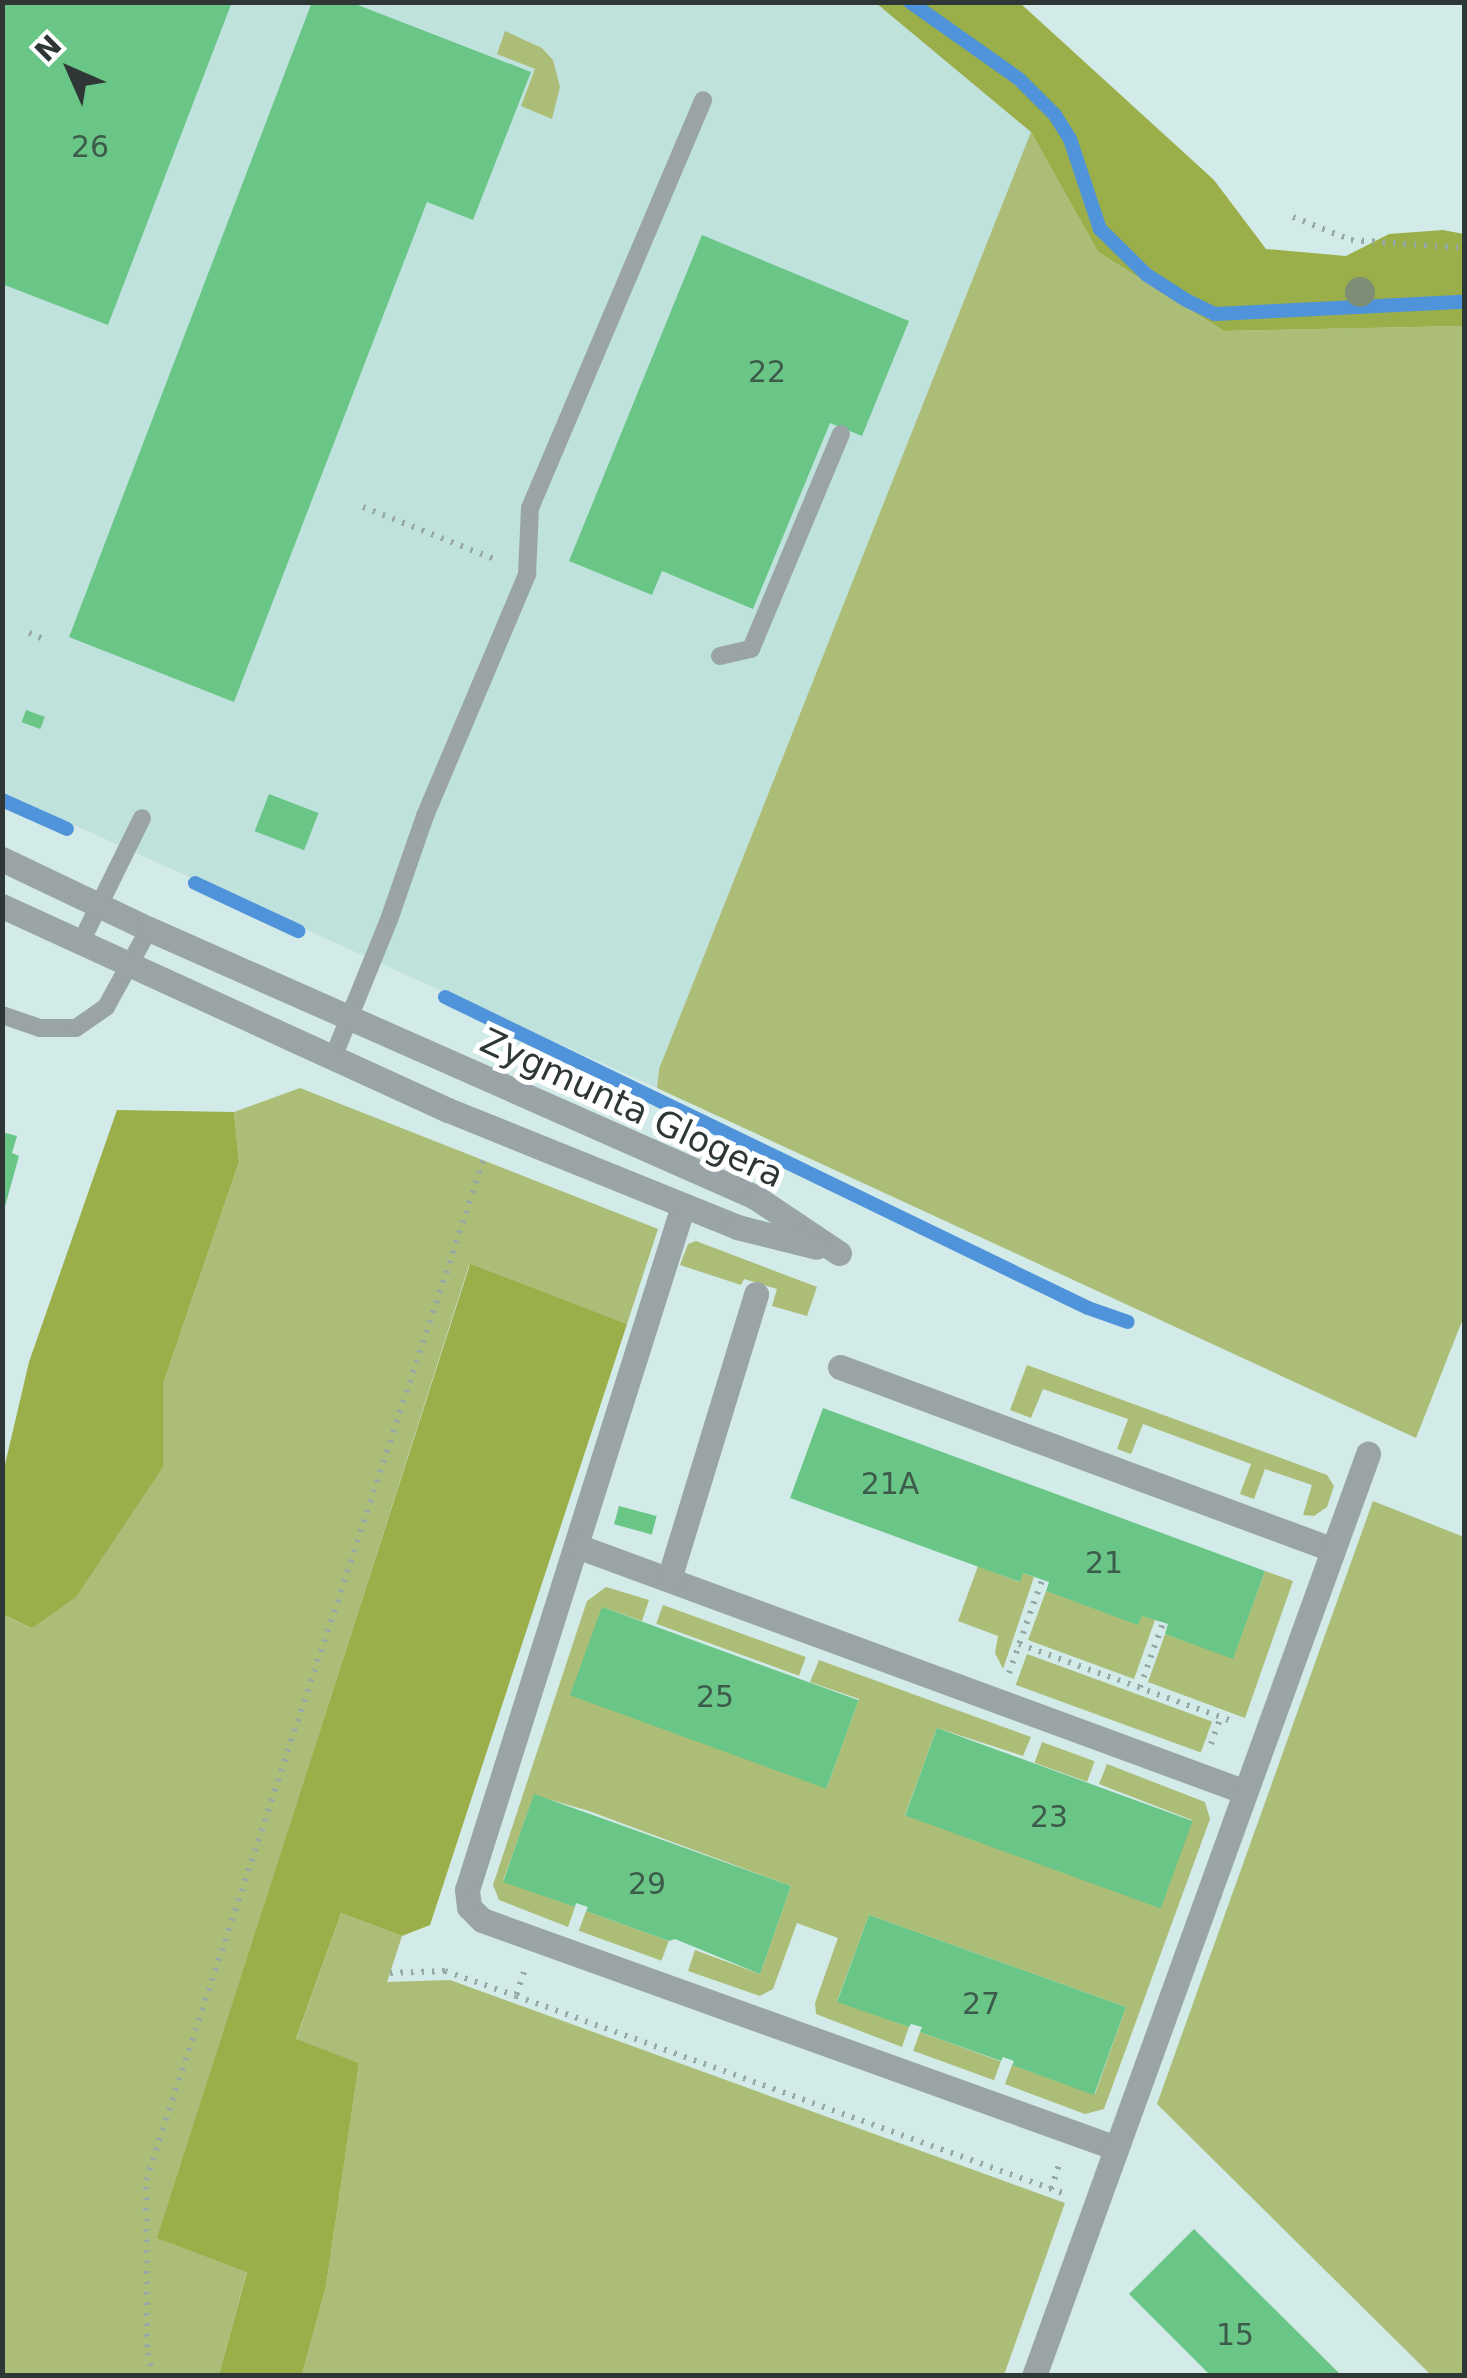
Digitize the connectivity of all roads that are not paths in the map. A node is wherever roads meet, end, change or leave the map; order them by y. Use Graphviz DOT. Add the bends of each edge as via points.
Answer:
graph roads {
  1 [pos="703,100"];
  2 [pos="841,434"];
  3 [pos="720,656"];
  4 [pos="142,818"];
  5 [pos="2,859"];
  6 [pos="2,906"];
  7 [pos="99,906"];
  8 [pos="149,929"];
  9 [pos="81,942"];
  10 [pos="131,965"];
  11 [pos="2,1015"];
  12 [pos="351,1018"];
  13 [pos="332,1060"];
  14 [pos="683,1206"];
  15 [pos="756,1294"];
  16 [pos="840,1367"];
  17 [pos="1368,1454"];
  18 [pos="577,1546"];
  19 [pos="1332,1549"];
  20 [pos="669,1579"];
  21 [pos="1243,1791"];
  22 [pos="1116,2148"];
  23 [pos="1034,2376"];
  1 -- 12 [label="lane" via="530,508 527,574 424,816"];
  2 -- 3 [label="lane" via="751,650"];
  4 -- 7 [label="lane"];
  5 -- 7 [label="street, Zygmunta Glogera"];
  6 -- 9 [label="street, Zygmunta Glogera"];
  7 -- 8 [label="street, Zygmunta Glogera"];
  7 -- 9 [label="lane"];
  8 -- 10 [label="lane"];
  8 -- 12 [label="street, Zygmunta Glogera"];
  9 -- 10 [label="street, Zygmunta Glogera"];
  10 -- 11 [label="lane" via="106,1008 76,1028 40,1028"];
  10 -- 13 [label="street, Zygmunta Glogera"];
  12 -- 13 [label="lane"];
  12 -- 14 [label="street, Zygmunta Glogera" via="755,1198 839,1253"];
  13 -- 14 [label="street, Zygmunta Glogera"];
  14 -- 18 [label="street"];
  15 -- 20 [label="street"];
  16 -- 19 [label="street"];
  17 -- 19 [label="street"];
  18 -- 20 [label="street"];
  18 -- 22 [label="street" via="466,1899 482,1920"];
  19 -- 21 [label="street"];
  20 -- 21 [label="street"];
  21 -- 22 [label="street"];
  22 -- 23 [label="street"];
}
